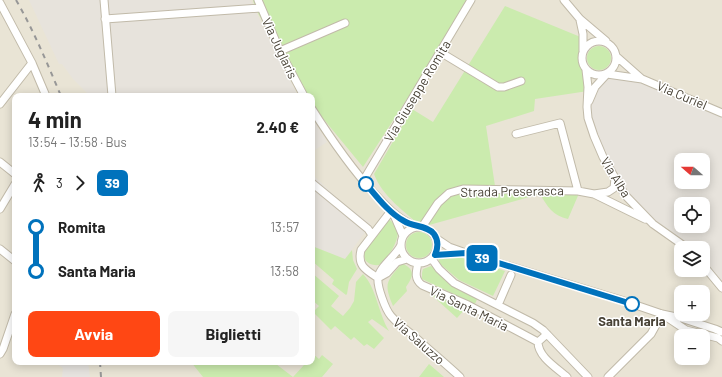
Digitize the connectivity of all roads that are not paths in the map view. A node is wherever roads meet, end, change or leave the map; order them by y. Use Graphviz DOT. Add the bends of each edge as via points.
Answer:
graph roads {
  1 [pos="104,0"];
  2 [pos="258,0"];
  3 [pos="471,0"];
  4 [pos="564,0"];
  5 [pos="0,3"];
  6 [pos="261,8"];
  7 [pos="105,19"];
  8 [pos="580,19"];
  9 [pos="345,23"];
  10 [pos="608,43"];
  11 [pos="280,51"];
  12 [pos="583,51"];
  13 [pos="440,52"];
  14 [pos="616,56"];
  15 [pos="32,63"];
  16 [pos="586,70"];
  17 [pos="607,74"];
  18 [pos="642,79"];
  19 [pos="521,81"];
  20 [pos="45,93"];
  21 [pos="112,93"];
  22 [pos="302,93"];
  23 [pos="0,104"];
  24 [pos="587,107"];
  25 [pos="722,113"];
  26 [pos="315,114"];
  27 [pos="516,134"];
  28 [pos="0,162"];
  29 [pos="12,172"];
  30 [pos="615,178"];
  31 [pos="363,181"];
  32 [pos="315,185"];
  33 [pos="12,189"];
  34 [pos="578,191"];
  35 [pos="594,194"];
  36 [pos="625,195"];
  37 [pos="613,203"];
  38 [pos="0,209"];
  39 [pos="392,213"];
  40 [pos="653,224"];
  41 [pos="419,227"];
  42 [pos="372,235"];
  43 [pos="403,236"];
  44 [pos="437,239"];
  45 [pos="677,241"];
  46 [pos="401,245"];
  47 [pos="0,249"];
  48 [pos="466,253"];
  49 [pos="433,257"];
  50 [pos="12,259"];
  51 [pos="407,259"];
  52 [pos="418,263"];
  53 [pos="710,273"];
  54 [pos="511,275"];
  55 [pos="378,278"];
  56 [pos="722,288"];
  57 [pos="496,305"];
  58 [pos="662,314"];
  59 [pos="489,316"];
  60 [pos="12,323"];
  61 [pos="722,332"];
  62 [pos="546,334"];
  63 [pos="722,341"];
  64 [pos="538,342"];
  65 [pos="0,354"];
  66 [pos="586,376"];
  67 [pos="460,377"];
  68 [pos="568,377"];
  69 [pos="608,377"];
  1 -- 7 [label="street"];
  2 -- 6 [label="street, Via Juglaris"];
  3 -- 13 [label="street, Via Giuseppe Romita"];
  4 -- 8 [label="street"];
  5 -- 15 [label="street"];
  6 -- 7 [label="street"];
  6 -- 11 [label="street, Via Juglaris"];
  7 -- 21 [label="street"];
  8 -- 10 [label="street"];
  8 -- 12 [label="street"];
  9 -- 11 [label="street"];
  10 -- 12 [label="street" via="591,42"];
  10 -- 14 [label="street" via="614,48"];
  11 -- 22 [label="street, Via Juglaris"];
  12 -- 16 [label="street" via="582,64"];
  13 -- 19 [label="street" via="498,87"];
  13 -- 31 [label="street, Via Giuseppe Romita"];
  14 -- 17 [label="street" via="613,69"];
  14 -- 18 [label="street, Via Curiel"];
  15 -- 20 [label="street"];
  15 -- 23 [label="street"];
  16 -- 17 [label="street" via="596,75"];
  16 -- 24 [label="street, Via Alba"];
  17 -- 18 [label="street, Via Curiel"];
  17 -- 24 [label="street" via="595,88"];
  18 -- 25 [label="street, Via Curiel"];
  24 -- 30 [label="street, Via Alba" via="594,136"];
  26 -- 31 [label="street" via="342,155"];
  27 -- 34 [label="street" via="560,123"];
  28 -- 29 [label="street"];
  30 -- 35 [label="street, Strada Preserasca" via="614,188 608,192"];
  30 -- 36 [label="street, Via Alba"];
  31 -- 39 [label="street"];
  32 -- 42 [label="street"];
  33 -- 38 [label="street"];
  34 -- 35 [label="street, Strada Preserasca"];
  34 -- 41 [label="street, Strada Preserasca" via="463,189 449,194 438,203"];
  35 -- 37 [label="street, Strada Preserasca"];
  36 -- 37 [label="street" via="619,204"];
  36 -- 40 [label="street, Via Alba"];
  37 -- 40 [label="street, Strada Preserasca"];
  39 -- 41 [label="street" via="404,222"];
  39 -- 42 [label="street"];
  39 -- 43 [label="street"];
  40 -- 45 [label="street, Via Alba"];
  41 -- 43 [label="street" via="412,228"];
  41 -- 44 [label="street" via="430,230"];
  42 -- 55 [label="street" via="359,257 362,266"];
  43 -- 46 [label="street"];
  44 -- 48 [label="street" via="448,247"];
  44 -- 49 [label="street" via="437,250"];
  46 -- 51 [label="street" via="403,255"];
  46 -- 55 [label="street" via="382,268"];
  47 -- 50 [label="street"];
  48 -- 49 [label="street"];
  48 -- 58 [label="street"];
  49 -- 52 [label="street"];
  49 -- 57 [label="street, Via Santa Maria" via="439,269 454,283"];
  51 -- 52 [label="street"];
  51 -- 55 [label="street" via="397,262"];
  52 -- 59 [label="street, Via Santa Maria" via="416,277 419,282"];
  53 -- 56 [label="street"];
  54 -- 57 [label="street"];
  55 -- 67 [label="street, Via Saluzzo" via="391,317"];
  57 -- 59 [label="street"];
  57 -- 62 [label="street, Via Santa Maria" via="533,323"];
  58 -- 61 [label="street"];
  58 -- 63 [label="street" via="686,330"];
  58 -- 69 [label="street" via="651,334"];
  59 -- 64 [label="street, Via Santa Maria"];
  60 -- 65 [label="street"];
  62 -- 64 [label="street"];
  62 -- 66 [label="street, Via Santa Maria"];
  64 -- 68 [label="street" via="542,355"];
}
